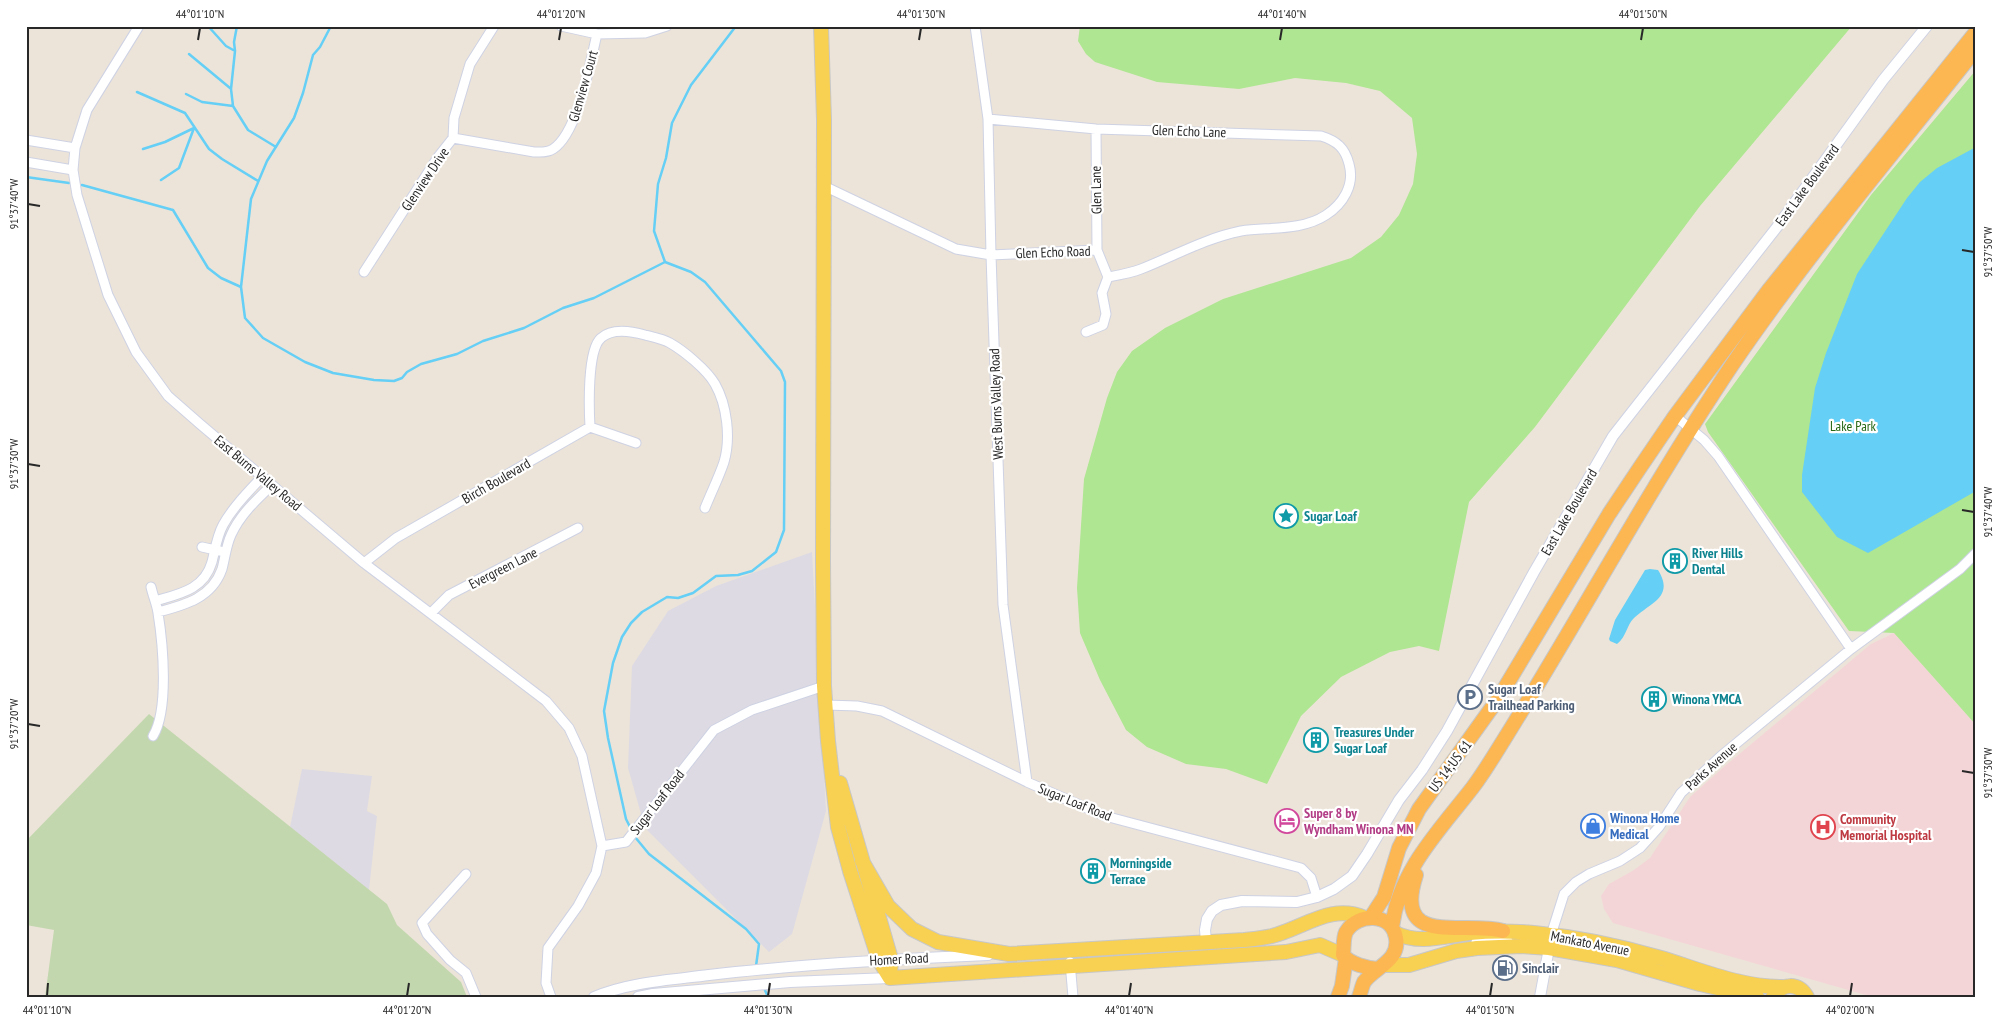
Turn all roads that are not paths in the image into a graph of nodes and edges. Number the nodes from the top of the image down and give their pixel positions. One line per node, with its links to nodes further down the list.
1 (139, 26): 15 (street, East Burns Valley Road)
2 (494, 26): 13 (street, Glenview Drive)
3 (561, 26): 9 (street)
4 (667, 26): 9 (street)
5 (820, 26): 18 (main road)
6 (1928, 26): 51 (street, East Lake Boulevard)
7 (976, 27): 11 (street, West Burns Valley Road)
8 (1976, 32): 24 (highway, US 14;US 61)
9 (597, 34): 13 (street, Glenview Court)
10 (1976, 50): 26 (highway, US 14;US 61)
11 (988, 119): 12 (street, Glen Echo Lane); 20 (street, West Burns Valley Road)
12 (1096, 129): 19 (street, Glen Lane); 22 (street, Glen Echo Lane)
13 (453, 138): 21 (street, Glenview Drive)
14 (26, 140): 15 (street)
15 (75, 148): 17 (street, East Burns Valley Road)
16 (26, 162): 17 (street)
17 (73, 170): 28 (street, East Burns Valley Road)
18 (824, 186): 20 (street, Glen Echo Road); 42 (main road)
19 (1097, 250): 20 (street, Glen Echo Road); 22 (street, Glen Echo Road)
20 (991, 255): 46 (street, West Burns Valley Road)
21 (364, 272)
22 (1108, 277): 23 (street)
23 (1086, 332)
24 (1675, 416): 26 (street); 52 (highway, US 14;US 61)
25 (590, 427): 27 (street); 30 (street); 36 (street, Birch Boulevard)
26 (1691, 428): 41 (street); 47 (highway, US 14;US 61)
27 (636, 443)
28 (262, 477): 29 (street, East Burns Valley Road); 33 (street)
29 (272, 485): 34 (street); 36 (street, East Burns Valley Road)
30 (705, 508)
31 (578, 528): 40 (street, Evergreen Lane)
32 (202, 548): 33 (street)
33 (215, 550): 34 (street); 38 (street)
34 (226, 552): 39 (street)
35 (1976, 553): 41 (street, Parks Avenue)
36 (364, 563): 40 (street, East Burns Valley Road)
37 (151, 587): 38 (street)
38 (155, 601): 39 (street)
39 (158, 612): 44 (street)
40 (431, 613): 48 (street, East Burns Valley Road)
41 (1851, 649): 56 (street, Parks Avenue)
42 (824, 686): 43 (main road); 48 (street, Sugar Loaf Road)
43 (826, 705): 45 (main road); 46 (street, Sugar Loaf Road)
44 (154, 736)
45 (828, 741): 49 (main road); 60 (main road)
46 (1027, 782): 51 (street, Sugar Loaf Road)
47 (1434, 836): 53 (highway, US 14;US 61); 54 (highway)
48 (602, 846): 67 (street)
49 (862, 861): 58 (main road); 60 (main road)
50 (466, 874): 66 (street)
51 (1317, 896): 55 (street, East Lake Boulevard)
52 (1368, 917): 53 (highway); 55 (main road, Homer Road); 59 (highway, US 14;US 61)
53 (1394, 930): 54 (main road, Mankato Avenue); 62 (highway, US 14;US 61)
54 (1503, 931): 56 (main road, Mankato Avenue)
55 (1206, 940): 57 (main road, Homer Road)
56 (1550, 942): 62 (main road, Mankato Avenue); 65 (main road, Mankato Avenue); 73 (street); 74 (main road, Mankato Avenue)
57 (1069, 950): 58 (main road, Homer Road); 61 (street)
58 (1009, 954): 60 (street, Homer Road)
59 (1345, 956): 61 (main road, Homer Road); 62 (highway); 71 (highway, US 14;US 61)
60 (885, 960): 63 (main road); 68 (street, Homer Road)
61 (1070, 966): 63 (main road, Homer Road); 70 (street)
62 (1381, 967): 72 (highway, US 14;US 61)
63 (890, 978): 64 (street, Homer Road)
64 (722, 992): 69 (street, Homer Road)
65 (1777, 992): 75 (main road, Mankato Avenue)
66 (476, 997)
67 (551, 997)
68 (594, 997)
69 (638, 997)
70 (1073, 997)
71 (1338, 997)
72 (1359, 997)
73 (1540, 997)
74 (1757, 997)
75 (1807, 997)

